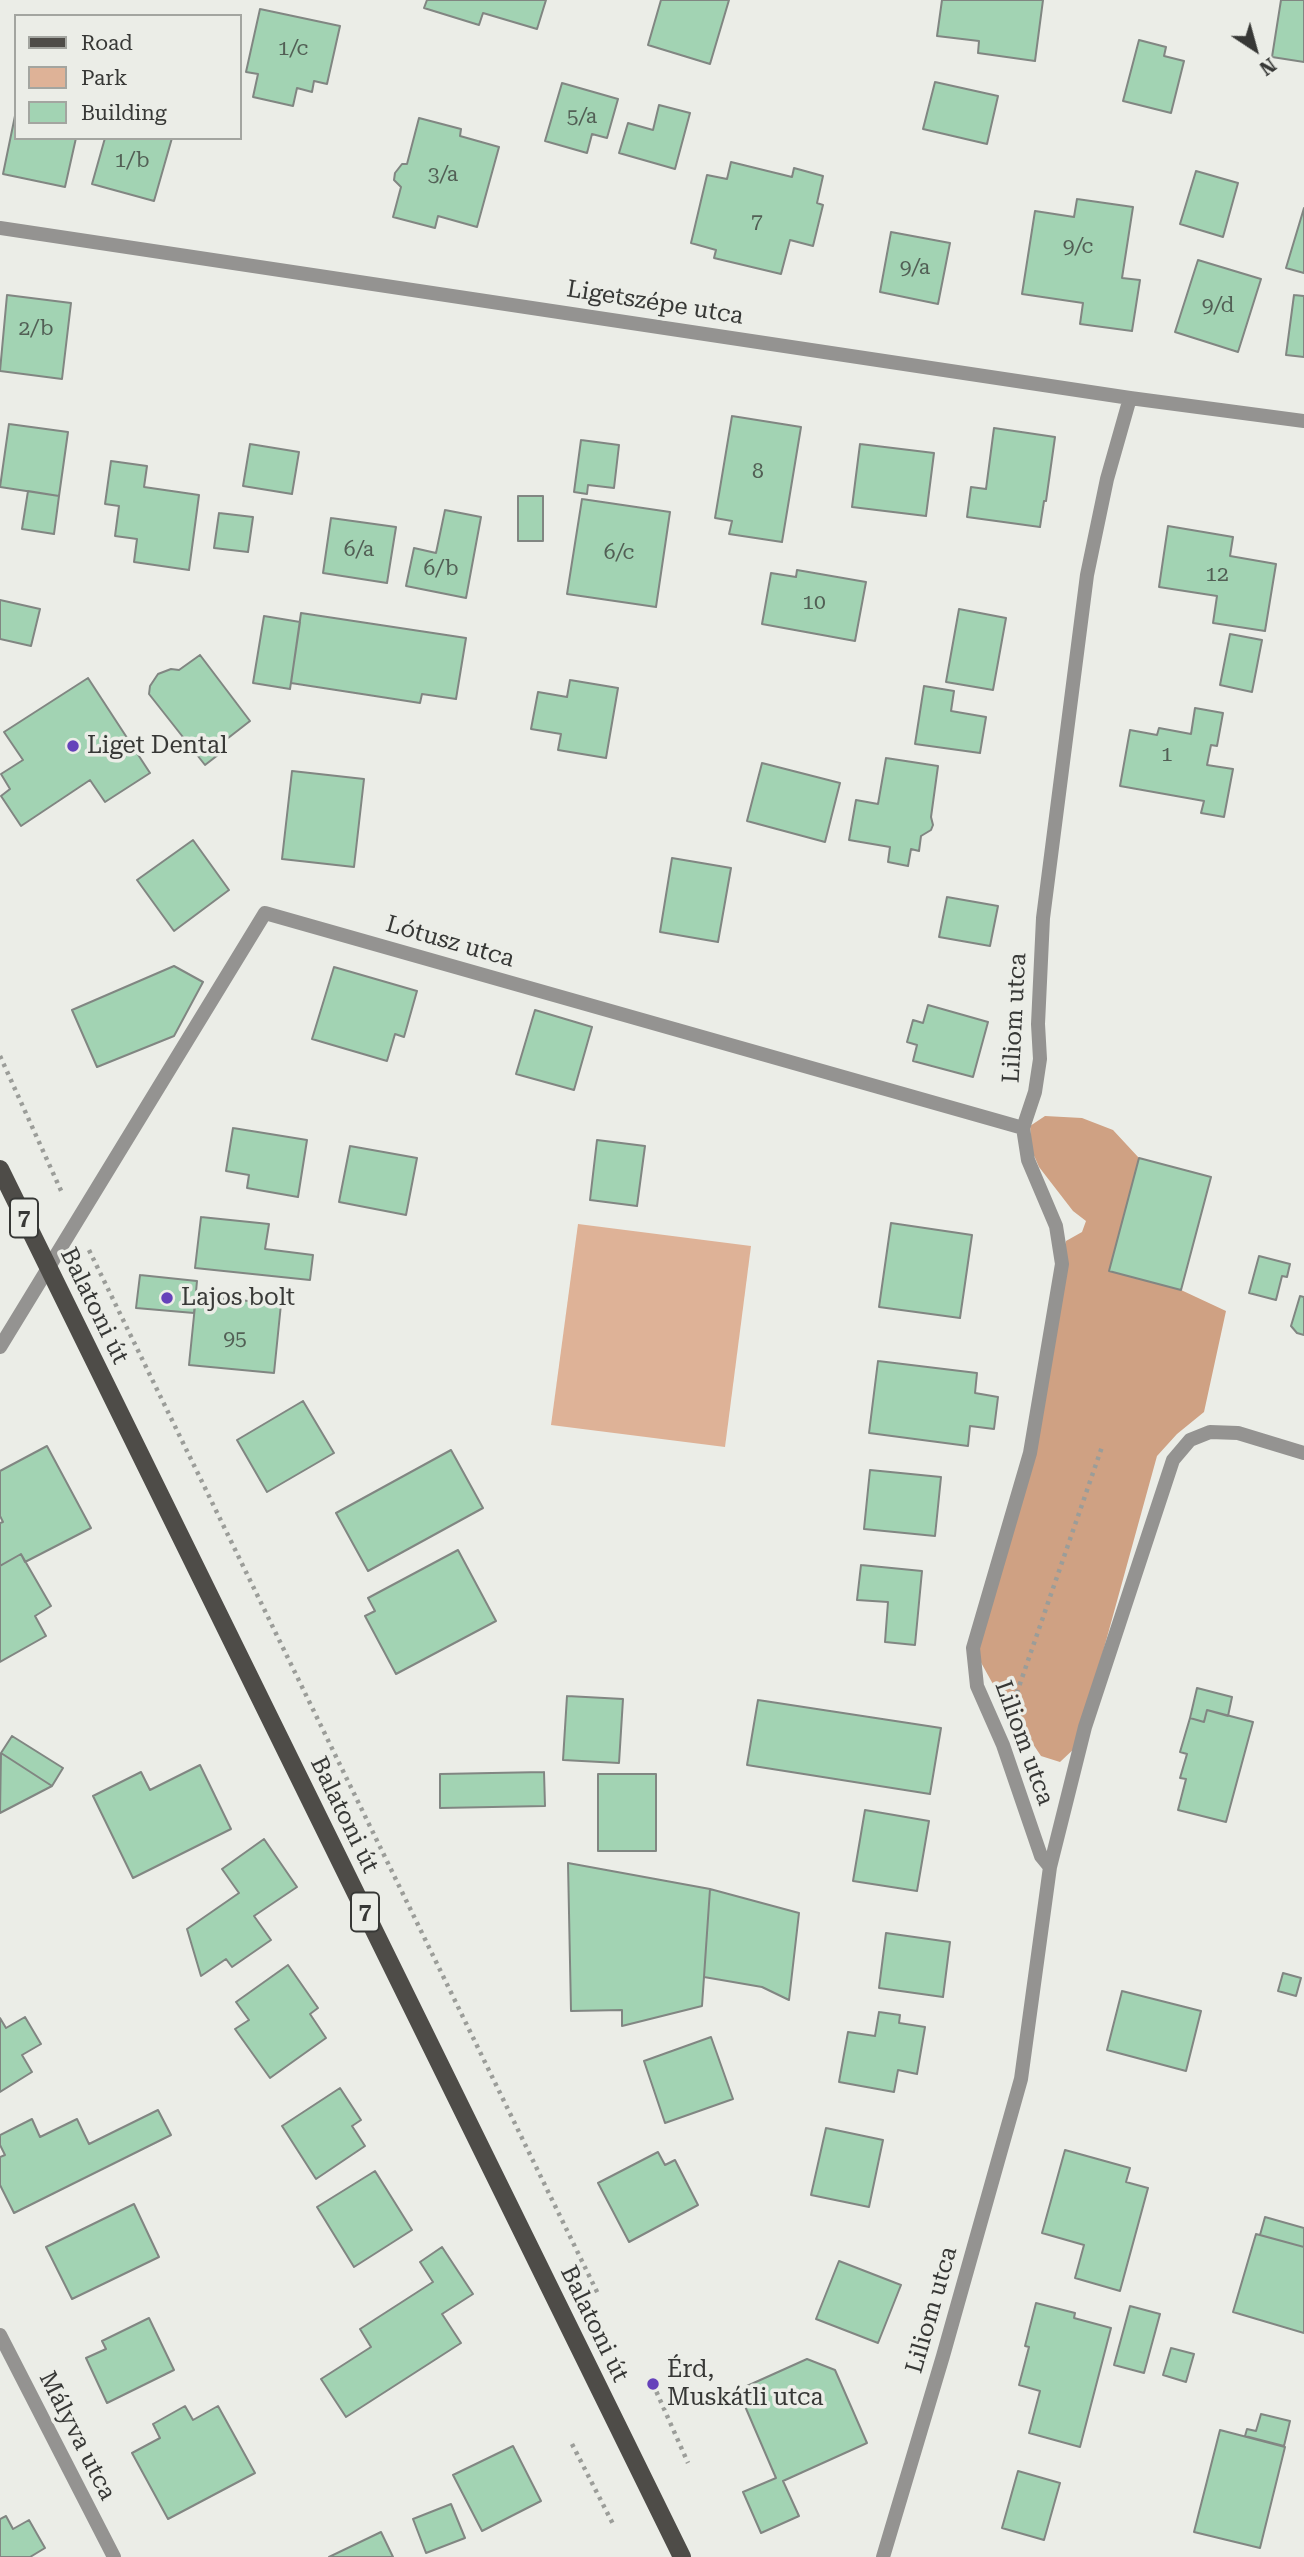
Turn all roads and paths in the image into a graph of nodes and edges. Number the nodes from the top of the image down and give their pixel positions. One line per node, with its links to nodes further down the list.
1 (0, 228): 2 (street, Ligetszépe utca)
2 (1130, 398): 3 (street, Ligetszépe utca); 5 (street, Liliom utca)
3 (1304, 421)
4 (0, 1056): 7 (path)
5 (1023, 1128): 7 (street, Lótusz utca); 12 (street, Liliom utca)
6 (0, 1169): 8 (main road, Balatoni út / 7)
7 (76, 1224): 8 (street, Lótusz utca); 14 (path)
8 (48, 1268): 9 (street, Lótusz utca); 21 (main road, Balatoni út / 7)
9 (0, 1347)
10 (1103, 1444): 12 (path)
11 (1304, 1453): 13 (street, Liliom utca)
12 (1003, 1745): 13 (street, Liliom utca)
13 (1050, 1867): 22 (street, Liliom utca)
14 (599, 2297)
15 (0, 2335): 20 (street, Mályva utca)
16 (653, 2384): 18 (path)
17 (572, 2444): 19 (path)
18 (688, 2463)
19 (613, 2524)
20 (114, 2557)
21 (682, 2557)
22 (883, 2557)

